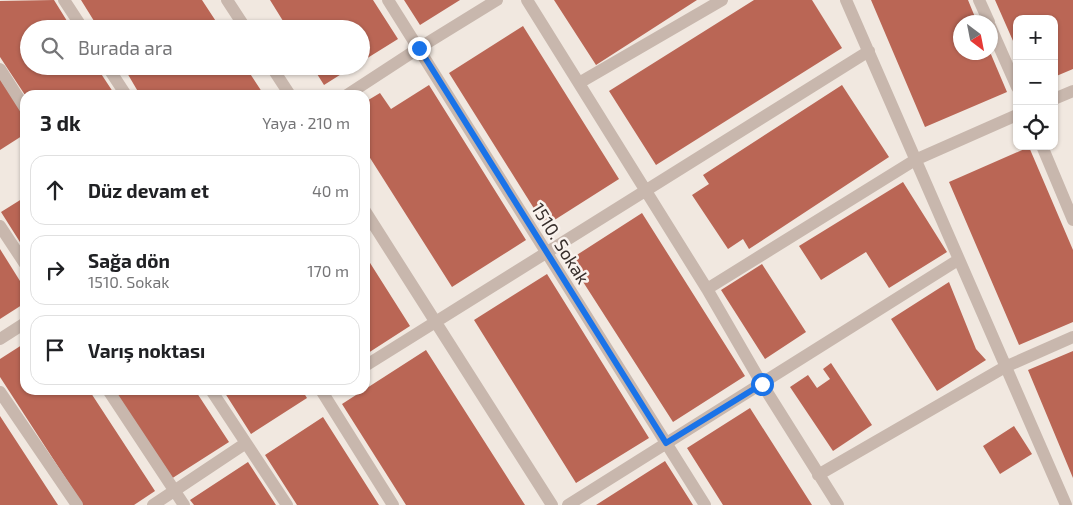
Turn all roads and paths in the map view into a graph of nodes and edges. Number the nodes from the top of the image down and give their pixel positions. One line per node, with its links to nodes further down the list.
1 (64, 0): 10 (street)
2 (227, 0): 11 (street)
3 (388, 0): 13 (street, 1510. Sokak)
4 (498, 0): 13 (street)
5 (527, 0): 19 (street)
6 (722, 0): 19 (street)
7 (846, 0): 14 (street)
8 (980, 0): 9 (street)
9 (986, 15)
10 (77, 20)
11 (240, 20)
12 (998, 43): 18 (street)
13 (419, 48): 22 (street); 33 (street, 1510. Sokak)
14 (869, 51): 28 (street); 29 (street)
15 (0, 70): 25 (street)
16 (114, 75): 20 (street)
17 (277, 75): 21 (street)
18 (1013, 78)
19 (579, 84): 29 (street)
20 (123, 90)
21 (287, 90)
22 (355, 90)
23 (1073, 91): 24 (street)
24 (1058, 97)
25 (20, 100)
26 (1013, 117): 28 (street)
27 (1044, 150): 31 (street)
28 (915, 160): 35 (street); 36 (street)
29 (646, 189): 33 (street); 36 (street)
30 (370, 219): 37 (street)
31 (1073, 220)
32 (0, 226): 34 (street)
33 (547, 253): 37 (street); 49 (street, 1510. Sokak)
34 (20, 256)
35 (958, 260): 42 (street); 43 (street)
36 (707, 289): 43 (street)
37 (435, 323): 41 (street); 57 (street)
38 (20, 326): 40 (street)
39 (1073, 337): 42 (street)
40 (0, 339)
41 (370, 363)
42 (1005, 367): 50 (street); 61 (street)
43 (762, 384): 49 (street); 50 (street)
44 (0, 392): 52 (street)
45 (111, 395): 51 (street)
46 (214, 395): 48 (street)
47 (326, 395): 56 (street)
48 (246, 442): 51 (street); 55 (street)
49 (666, 443): 58 (street); 59 (street, 1510. Sokak)
50 (818, 475): 60 (street)
51 (174, 490): 53 (street); 54 (street)
52 (77, 505)
53 (153, 505)
54 (184, 505)
55 (287, 505)
56 (393, 505)
57 (552, 505)
58 (568, 505)
59 (705, 505)
60 (838, 505)
61 (1066, 505)

